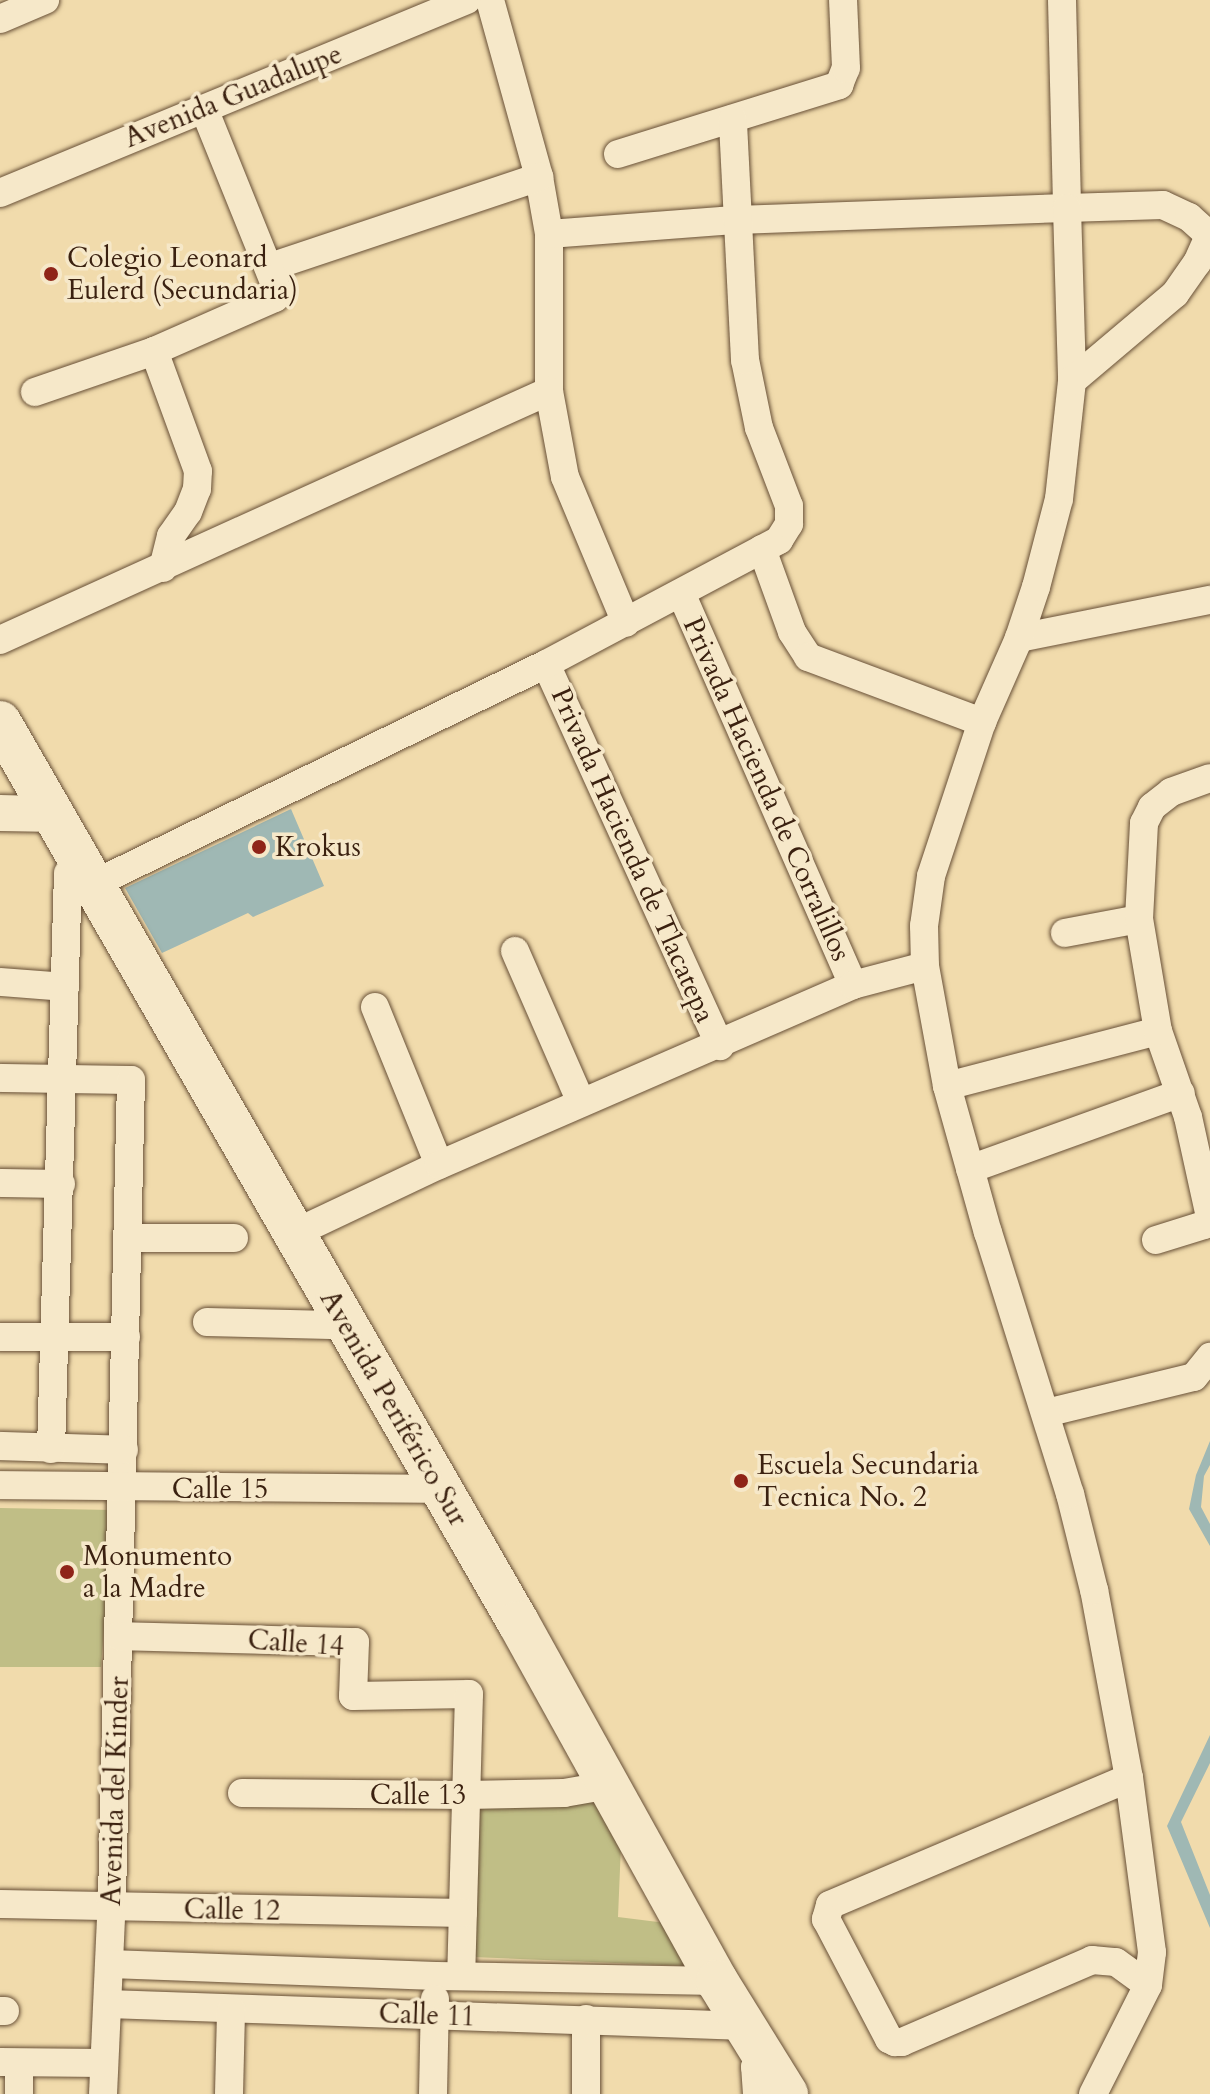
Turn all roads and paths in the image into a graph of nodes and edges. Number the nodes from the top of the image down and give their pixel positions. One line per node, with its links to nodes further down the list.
1 (45, 0): 6 (street)
2 (467, 0): 7 (street, Avenida Guadalupe)
3 (490, 0): 10 (street)
4 (843, 0): 8 (street)
5 (1062, 0): 12 (street)
6 (0, 19)
7 (204, 109): 11 (street, Avenida Guadalupe); 16 (street)
8 (733, 119): 9 (street); 13 (street)
9 (618, 154)
10 (539, 177): 14 (street); 16 (street)
11 (0, 193)
12 (1067, 208): 13 (street); 15 (street); 18 (street)
13 (737, 220): 14 (street); 21 (street)
14 (549, 234): 19 (street)
15 (1209, 234): 18 (street)
16 (270, 267): 17 (street)
17 (154, 351): 20 (street); 22 (street)
18 (1072, 381): 26 (street)
19 (549, 391): 22 (street); 25 (street)
20 (35, 392)
21 (762, 549): 23 (street); 30 (street)
22 (163, 568): 27 (street)
23 (681, 593): 25 (street); 41 (street, Privada Hacienda de Corralillos)
24 (1210, 600): 26 (street)
25 (626, 623): 28 (street)
26 (1019, 638): 30 (street)
27 (0, 640)
28 (546, 664): 35 (street); 45 (street, Privada Hacienda de Tlacatepa)
29 (0, 722): 33 (street, Avenida Periférico Sur)
30 (982, 722): 39 (street)
31 (1210, 778): 36 (street)
32 (0, 802): 33 (lane)
33 (54, 811): 34 (street); 35 (street, Avenida Periférico Sur)
34 (0, 817)
35 (81, 879): 42 (street); 55 (street, Avenida Periférico Sur)
36 (1139, 919): 37 (street); 44 (street)
37 (1065, 933)
38 (515, 951): 49 (street)
39 (925, 966): 41 (street); 48 (street)
40 (0, 982): 42 (street)
41 (853, 985): 45 (street)
42 (65, 987): 47 (street)
43 (375, 1007): 51 (street)
44 (1158, 1031): 48 (street); 50 (street)
45 (720, 1046): 49 (street)
46 (0, 1078): 47 (street)
47 (62, 1080): 54 (street); 56 (street, Avenida del Kinder)
48 (947, 1086): 52 (street)
49 (581, 1102): 51 (street)
50 (1193, 1108): 52 (street); 58 (street)
51 (439, 1165): 55 (street)
52 (970, 1169): 65 (street)
53 (0, 1183): 54 (street)
54 (61, 1184): 62 (street)
55 (293, 1234): 71 (street, Avenida Periférico Sur)
56 (128, 1238): 57 (street); 63 (street, Avenida del Kinder)
57 (234, 1238)
58 (1156, 1240)
59 (207, 1322): 60 (street)
60 (331, 1325)
61 (0, 1337): 62 (street)
62 (55, 1337): 63 (street); 67 (street)
63 (126, 1337): 68 (street, Avenida del Kinder)
64 (1210, 1357): 65 (street)
65 (1046, 1413): 73 (street)
66 (0, 1446): 67 (street)
67 (51, 1449): 68 (street)
68 (124, 1450): 70 (street, Avenida del Kinder)
69 (0, 1485): 70 (street, Calle 15)
70 (123, 1489): 71 (street, Calle 15); 72 (street, Avenida del Kinder)
71 (440, 1489): 82 (street, Avenida Periférico Sur)
72 (119, 1636): 76 (street, Calle 14); 78 (street, Avenida del Kinder)
73 (1129, 1778): 83 (street); 83 (street)
74 (593, 1788): 76 (street, Calle 13)
75 (242, 1793): 76 (street, Calle 13)
76 (467, 1795): 79 (street)
77 (0, 1904): 78 (street, Calle 12)
78 (112, 1908): 79 (street, Calle 12); 80 (street, Avenida del Kinder)
79 (463, 1913): 81 (street)
80 (110, 1964): 81 (street); 84 (street, Avenida del Kinder)
81 (448, 1976): 82 (street); 86 (street)
82 (717, 1981): 88 (street, Avenida Periférico Sur)
83 (1148, 1985): 97 (street)
84 (108, 2004): 85 (street, Calle 11); 90 (street, Avenida del Kinder)
85 (231, 2010): 86 (street, Calle 11); 93 (street)
86 (434, 2015): 87 (street, Calle 11); 94 (street)
87 (586, 2019): 88 (street, Calle 11); 95 (street)
88 (756, 2058): 96 (street, Avenida Periférico Sur)
89 (10, 2063): 90 (street); 91 (street)
90 (104, 2063): 92 (street, Avenida del Kinder)
91 (19, 2094)
92 (103, 2094)
93 (229, 2094)
94 (433, 2094)
95 (586, 2094)
96 (787, 2094)
97 (1093, 2094)

